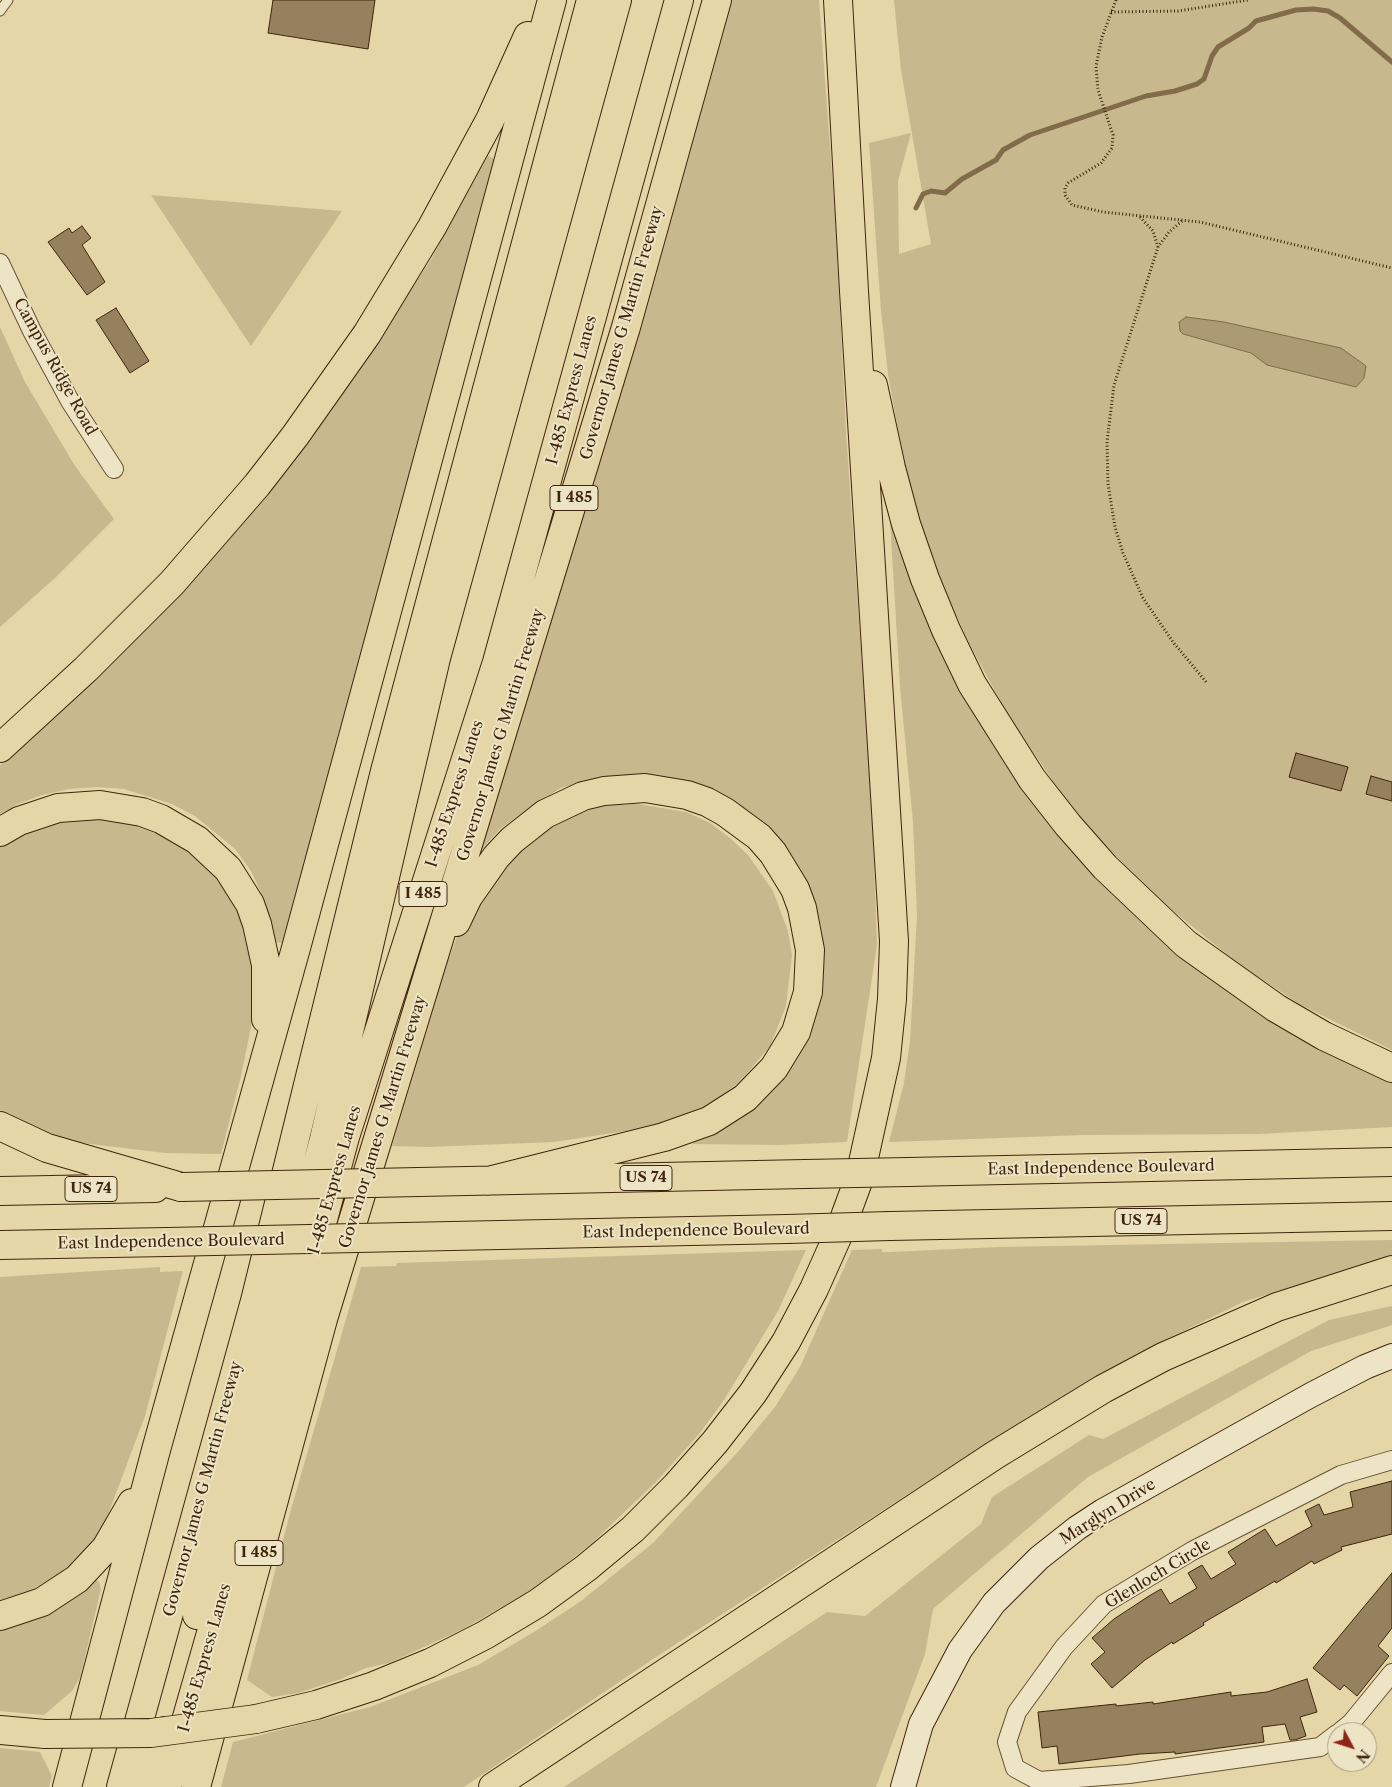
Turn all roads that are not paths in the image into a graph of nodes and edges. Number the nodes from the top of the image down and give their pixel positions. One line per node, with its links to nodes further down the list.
1 (8, 0): 9 (lane)
2 (543, 0): 13 (highway)
3 (552, 0): 17 (highway)
4 (591, 0): 37 (highway, Governor James G Martin Freeway)
5 (617, 0): 38 (highway, I-485 Express Lanes / I 485)
6 (679, 0): 39 (highway, I-485 Express Lanes / I 485)
7 (717, 0): 15 (highway, Governor James G Martin Freeway / I 485)
8 (838, 0): 11 (highway)
9 (0, 11)
10 (0, 263): 12 (street, Campus Ridge Road)
11 (854, 291): 16 (highway); 34 (highway, bridge)
12 (114, 469)
13 (0, 748)
14 (0, 832): 17 (highway)
15 (423, 994): 20 (highway); 40 (highway, Governor James G Martin Freeway / I 485)
16 (1392, 1068)
17 (261, 1070): 29 (highway)
18 (0, 1126): 21 (highway)
19 (1392, 1162): 20 (highway, East Independence Boulevard / US 74, bridge)
20 (488, 1181): 21 (highway, East Independence Boulevard / US 74, bridge)
21 (181, 1187): 22 (highway, East Independence Boulevard / US 74)
22 (0, 1191)
23 (1392, 1216): 24 (highway, East Independence Boulevard / US 74, bridge)
24 (37, 1244): 25 (highway, East Independence Boulevard / US 74); 26 (highway)
25 (0, 1245)
26 (0, 1254)
27 (1392, 1270): 41 (highway)
28 (1392, 1356): 42 (street, Marglyn Drive)
29 (156, 1450): 31 (highway); 36 (highway)
30 (1392, 1460): 35 (street, Glenloch Circle)
31 (0, 1616)
32 (1392, 1673): 33 (street, Glenloch Circle)
33 (1353, 1722)
34 (0, 1730)
35 (1327, 1742)
36 (67, 1787)
37 (121, 1787)
38 (147, 1787)
39 (168, 1787)
40 (196, 1787)
41 (494, 1787)
42 (903, 1787)

